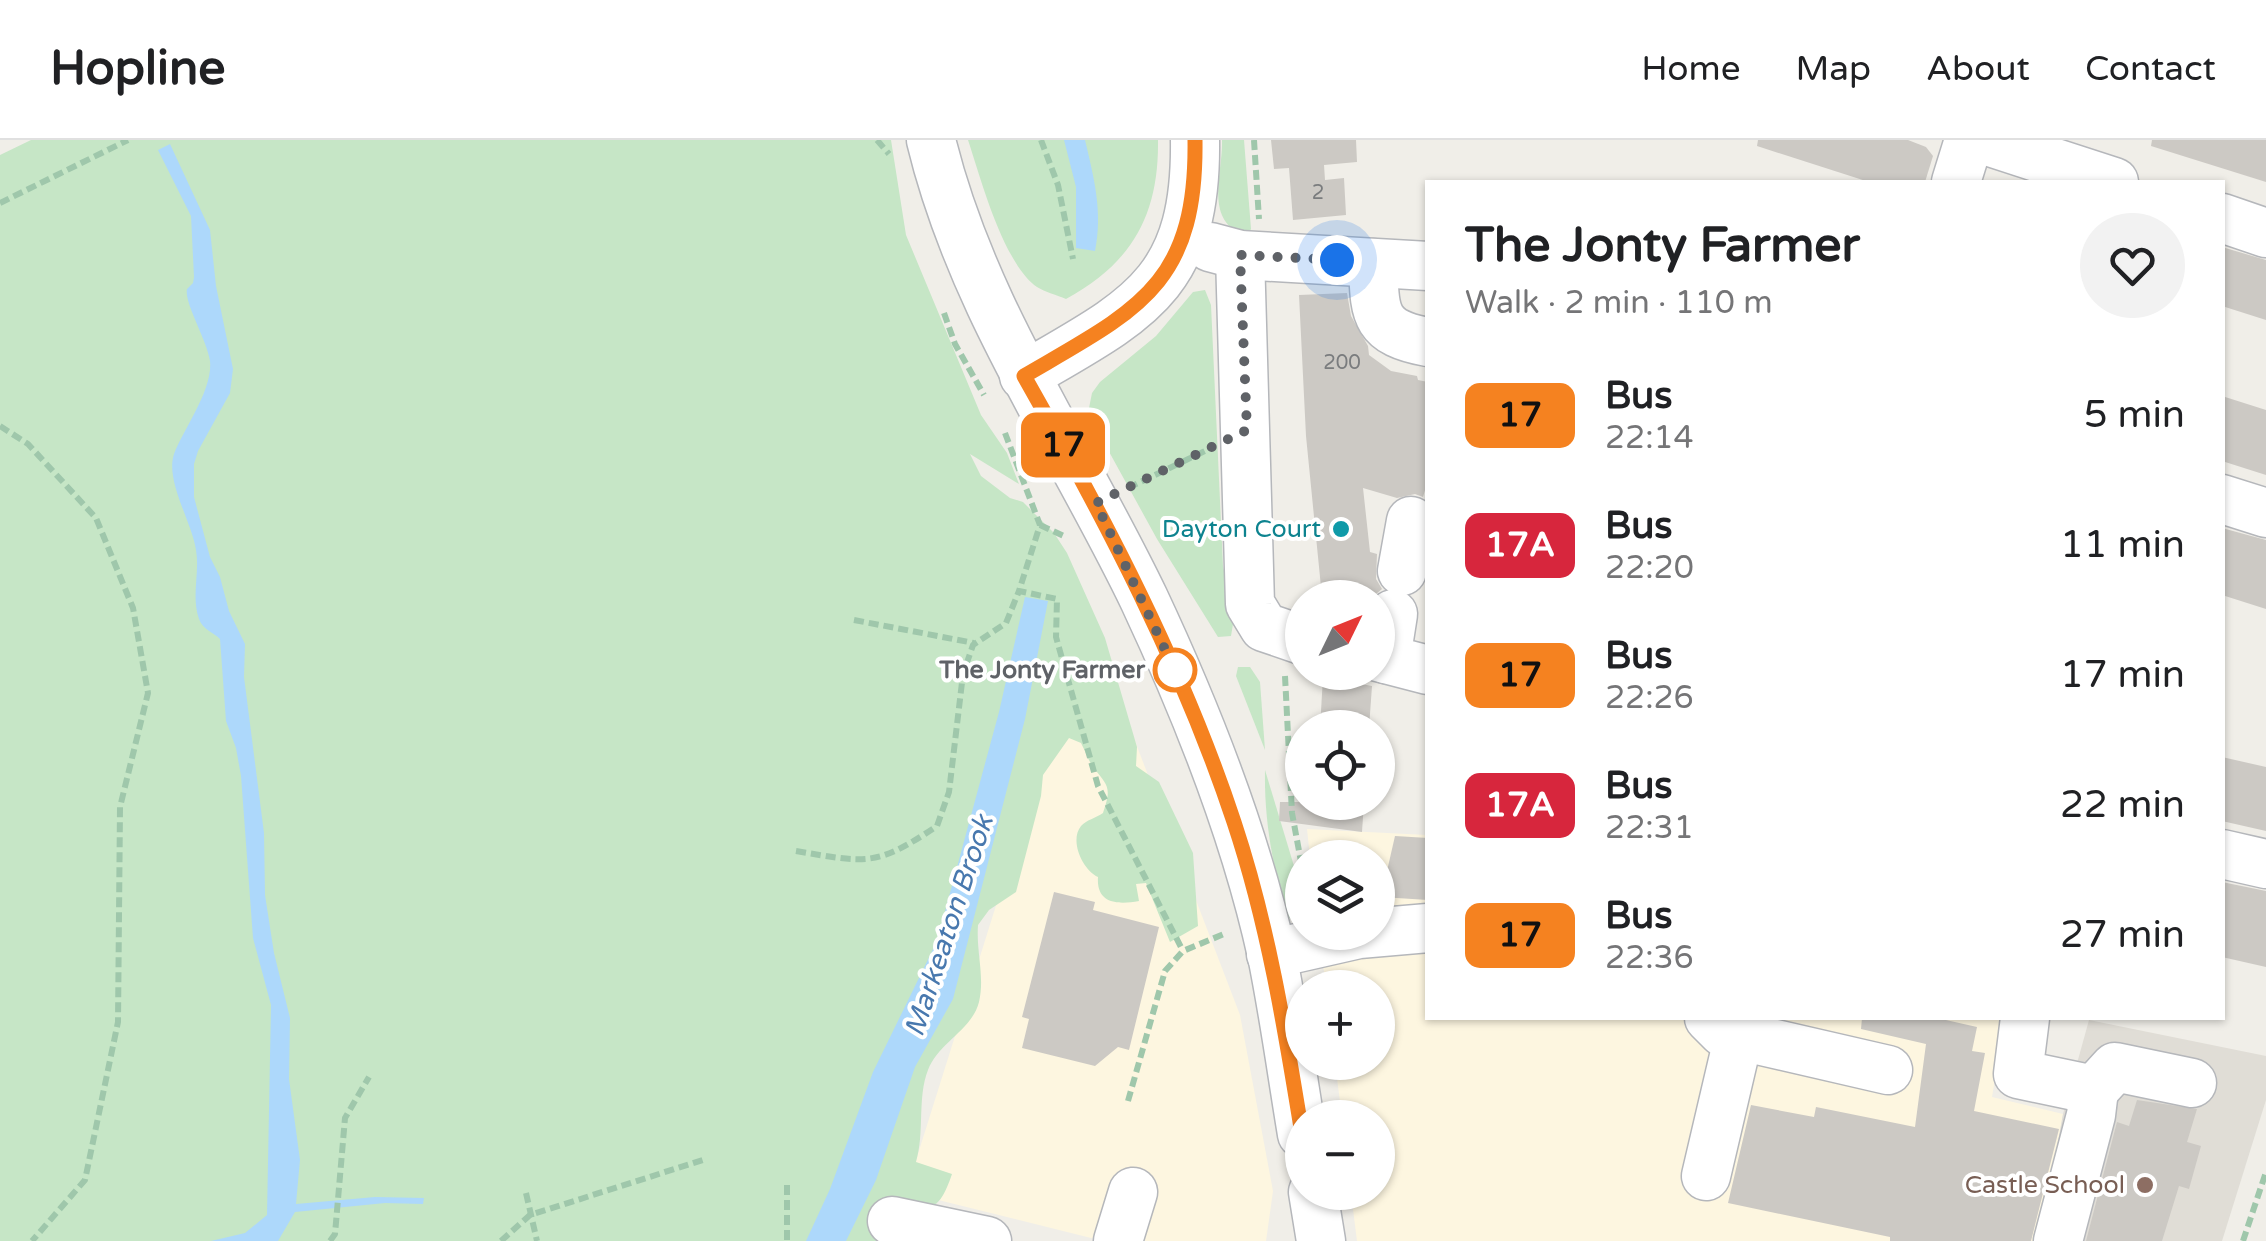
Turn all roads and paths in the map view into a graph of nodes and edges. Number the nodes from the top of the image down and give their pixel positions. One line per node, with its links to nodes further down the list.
1 (128, 140): 10 (path)
2 (931, 140): 19 (street)
3 (1041, 140): 15 (path)
4 (1196, 140): 13 (street)
5 (1254, 140): 14 (path)
6 (1970, 140): 8 (street)
7 (1984, 140): 9 (street)
8 (1957, 180)
9 (2108, 180)
10 (0, 202)
11 (2225, 219): 12 (street)
12 (2266, 232)
13 (1184, 235): 14 (street); 19 (street)
14 (1251, 255): 16 (street); 21 (street)
15 (1073, 259)
16 (1373, 262): 17 (street); 18 (street)
17 (1425, 266)
18 (1425, 341)
19 (1024, 376): 23 (street)
20 (0, 426): 57 (path)
21 (1247, 430): 23 (path); 29 (street)
22 (2225, 500): 24 (street)
23 (1096, 503): 26 (path); 39 (street)
24 (2266, 513)
25 (1411, 521): 28 (street)
26 (1019, 591): 30 (path); 38 (path)
27 (854, 620): 30 (path)
28 (1397, 634)
29 (1285, 635)
30 (975, 644): 33 (path)
31 (1293, 690): 32 (path)
32 (1297, 840)
33 (796, 850)
34 (2225, 855): 35 (street)
35 (2266, 864)
36 (1425, 928): 39 (street)
37 (1210, 940): 38 (path)
38 (1183, 951): 47 (path)
39 (1271, 954): 46 (street)
40 (2025, 1020): 45 (street)
41 (1724, 1026): 42 (street); 50 (street)
42 (1888, 1070)
43 (369, 1077): 58 (path)
44 (2192, 1083): 45 (street)
45 (2094, 1090): 65 (street)
46 (1296, 1100)
47 (1128, 1101)
48 (706, 1159): 55 (path)
49 (2266, 1172): 66 (path)
50 (1706, 1176)
51 (787, 1186): 61 (path)
52 (1133, 1192): 63 (street)
53 (526, 1193): 55 (path)
54 (1315, 1210): 64 (street)
55 (530, 1215): 59 (path); 60 (path)
56 (892, 1222): 62 (street)
57 (32, 1241)
58 (330, 1241)
59 (502, 1241)
60 (537, 1241)
61 (788, 1241)
62 (987, 1241)
63 (1118, 1241)
64 (1321, 1241)
65 (2058, 1241)
66 (2244, 1241)

